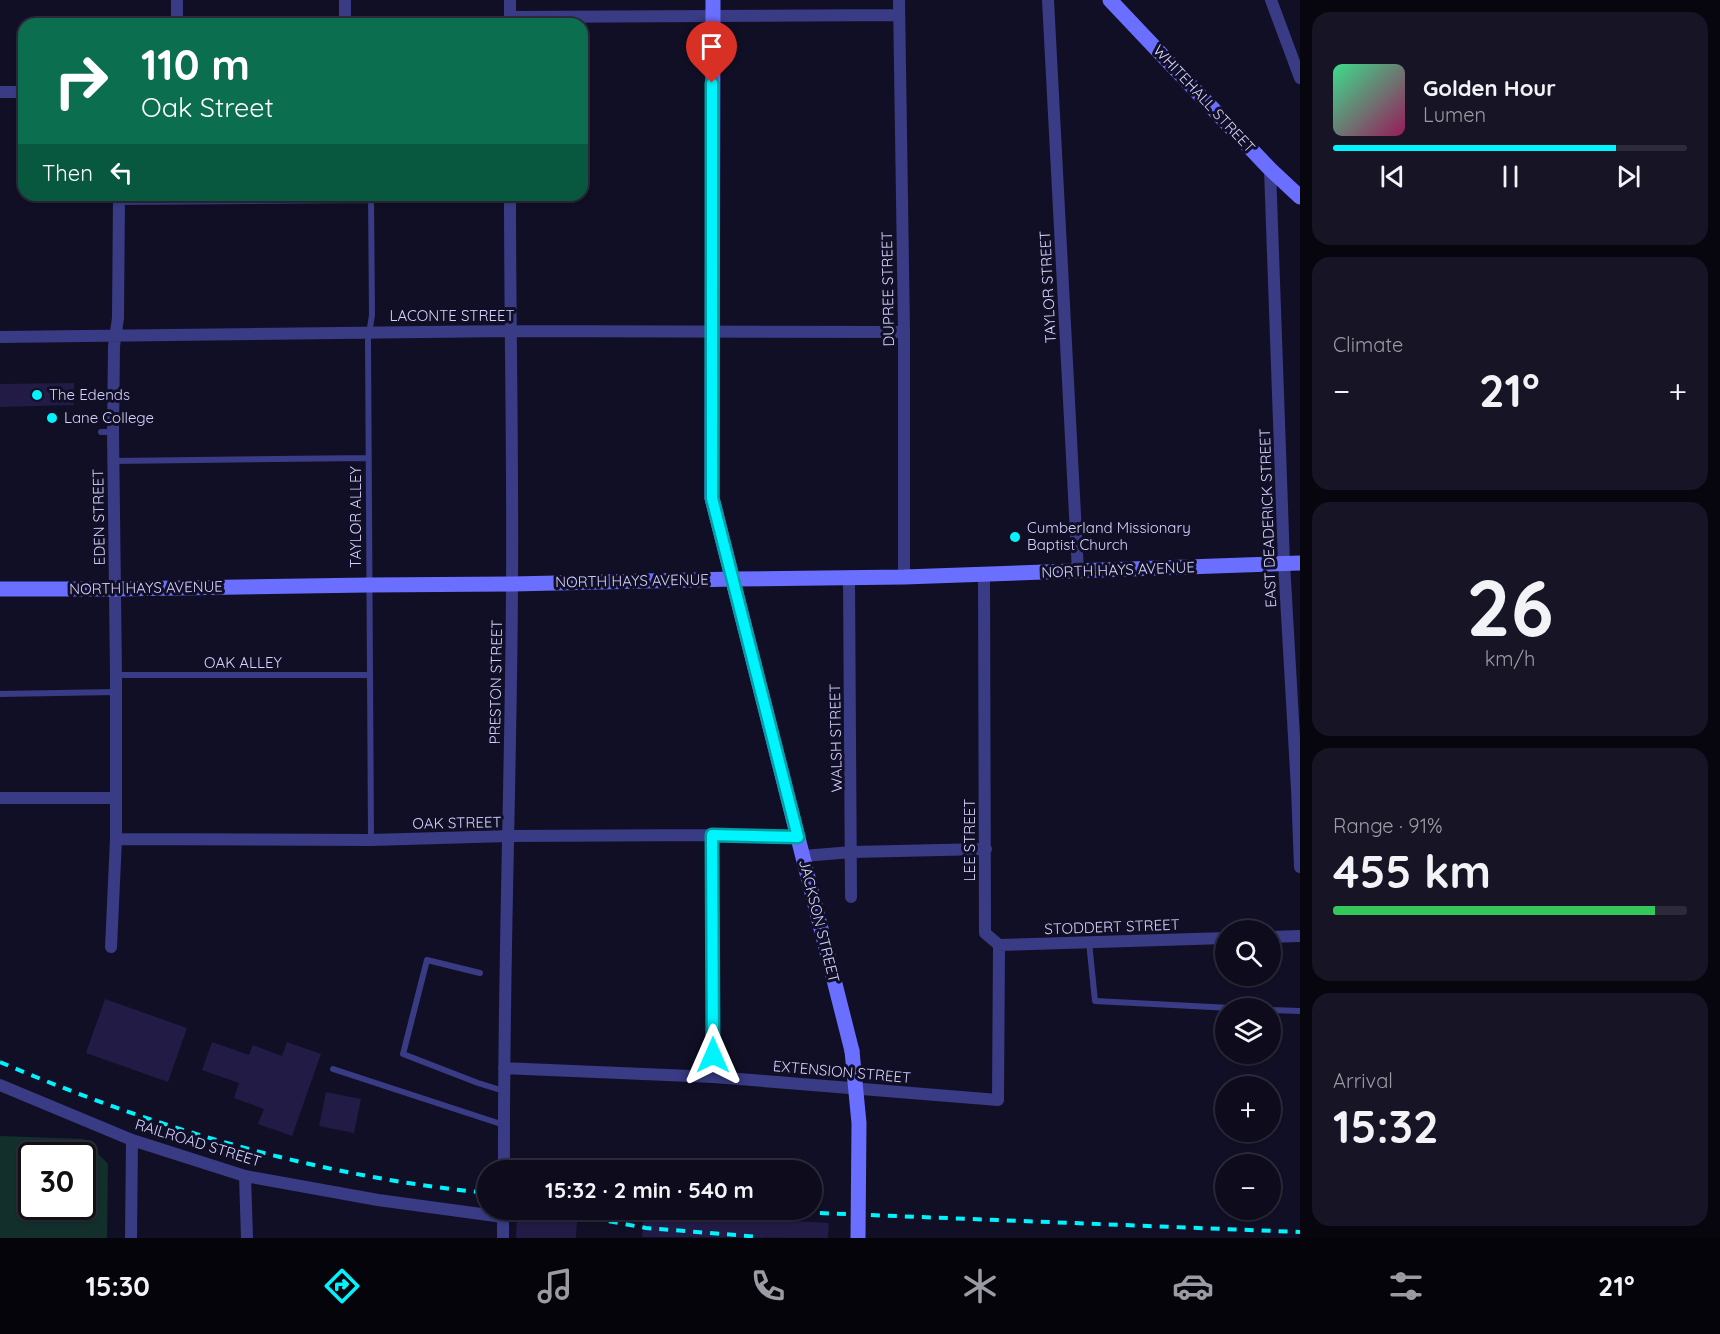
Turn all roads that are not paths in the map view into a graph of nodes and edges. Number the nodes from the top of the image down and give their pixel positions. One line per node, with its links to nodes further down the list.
1 (177, 0): 10 (street)
2 (345, 0): 11 (street)
3 (510, 0): 12 (street)
4 (899, 0): 9 (street, DUPREE STREET)
5 (1048, 0): 31 (street, TAYLOR STREET)
6 (1110, 0): 17 (street, WHITEHALL STREET)
7 (1271, 0): 14 (street)
8 (713, 8): 9 (street); 13 (street); 24 (street, JACKSON STREET)
9 (899, 15): 25 (street, DUPREE STREET)
10 (177, 18)
11 (345, 18)
12 (510, 18)
13 (544, 18)
14 (1300, 78)
15 (0, 92): 16 (street)
16 (18, 92)
17 (1270, 168): 18 (street, WHITEHALL STREET); 30 (street, EAST DEADERICK STREET)
18 (1300, 197)
19 (118, 201): 26 (street, EDEN STREET)
20 (371, 201): 23 (lane, TAYLOR ALLEY)
21 (510, 201): 22 (street, PRESTON STREET)
22 (510, 331): 23 (street, LACONTE STREET); 24 (street, LACONTE STREET); 36 (street, PRESTON STREET)
23 (369, 332): 26 (street, LACONTE STREET); 28 (lane, TAYLOR ALLEY)
24 (712, 332): 25 (street, LACONTE STREET); 35 (street, JACKSON STREET)
25 (903, 332): 33 (street, DUPREE STREET)
26 (116, 335): 27 (street, LACONTE STREET); 29 (street, EDEN STREET)
27 (0, 337)
28 (368, 458): 29 (lane); 37 (lane, TAYLOR ALLEY)
29 (113, 461): 39 (street, EDEN STREET)
30 (1292, 563): 31 (street, NORTH HAYS AVENUE); 44 (street, EAST DEADERICK STREET)
31 (1078, 572): 32 (street, NORTH HAYS AVENUE)
32 (984, 574): 33 (street, NORTH HAYS AVENUE); 52 (street, LEE STREET)
33 (904, 577): 34 (street, NORTH HAYS AVENUE)
34 (849, 578): 35 (street, NORTH HAYS AVENUE); 53 (street, WALSH STREET)
35 (734, 579): 36 (street, NORTH HAYS AVENUE); 49 (street, JACKSON STREET)
36 (512, 584): 37 (street, NORTH HAYS AVENUE); 48 (street, PRESTON STREET)
37 (369, 585): 39 (street, NORTH HAYS AVENUE); 41 (lane, TAYLOR ALLEY)
38 (0, 589): 39 (street, NORTH HAYS AVENUE)
39 (115, 589): 40 (street, EDEN STREET)
40 (116, 675): 41 (lane, OAK ALLEY); 42 (street, EDEN STREET)
41 (370, 675): 51 (lane, TAYLOR ALLEY)
42 (116, 692): 43 (lane); 46 (street, EDEN STREET)
43 (0, 694)
44 (1299, 789): 55 (street, EAST DEADERICK STREET)
45 (0, 798): 46 (street)
46 (116, 798): 50 (street, EDEN STREET)
47 (712, 835): 48 (street, OAK STREET); 49 (street, OAK STREET); 69 (street)
48 (509, 836): 51 (street, OAK STREET); 67 (street, PRESTON STREET)
49 (798, 837): 54 (street, JACKSON STREET)
50 (116, 839): 51 (street, OAK STREET); 62 (street, EDEN STREET)
51 (371, 840)
52 (986, 849): 53 (street); 61 (street, LEE STREET)
53 (852, 852): 54 (street); 56 (street, WALSH STREET)
54 (803, 856): 81 (street, JACKSON STREET, bridge)
55 (1300, 867)
56 (851, 897)
57 (1300, 936): 58 (street)
58 (1281, 937)
59 (1215, 938): 60 (street, STODDERT STREET)
60 (1089, 942): 61 (street, STODDERT STREET); 64 (lane)
61 (999, 945): 69 (street, EXTENSION STREET)
62 (111, 947)
63 (480, 973): 71 (lane)
64 (1215, 1007)
65 (1281, 1010): 66 (lane)
66 (1300, 1011)
67 (504, 1068): 69 (street, EXTENSION STREET); 71 (street, PRESTON STREET)
68 (333, 1070): 72 (lane)
69 (714, 1077)
70 (0, 1085): 73 (street, RAILROAD STREET)
71 (504, 1091): 72 (street, PRESTON STREET)
72 (504, 1125): 74 (street, PRESTON STREET)
73 (132, 1140): 75 (street, RAILROAD STREET); 78 (street)
74 (504, 1160)
75 (245, 1176): 76 (street, RAILROAD STREET); 79 (street)
76 (477, 1210)
77 (503, 1220): 80 (street)
78 (132, 1238)
79 (247, 1238)
80 (503, 1238)
81 (858, 1238)

